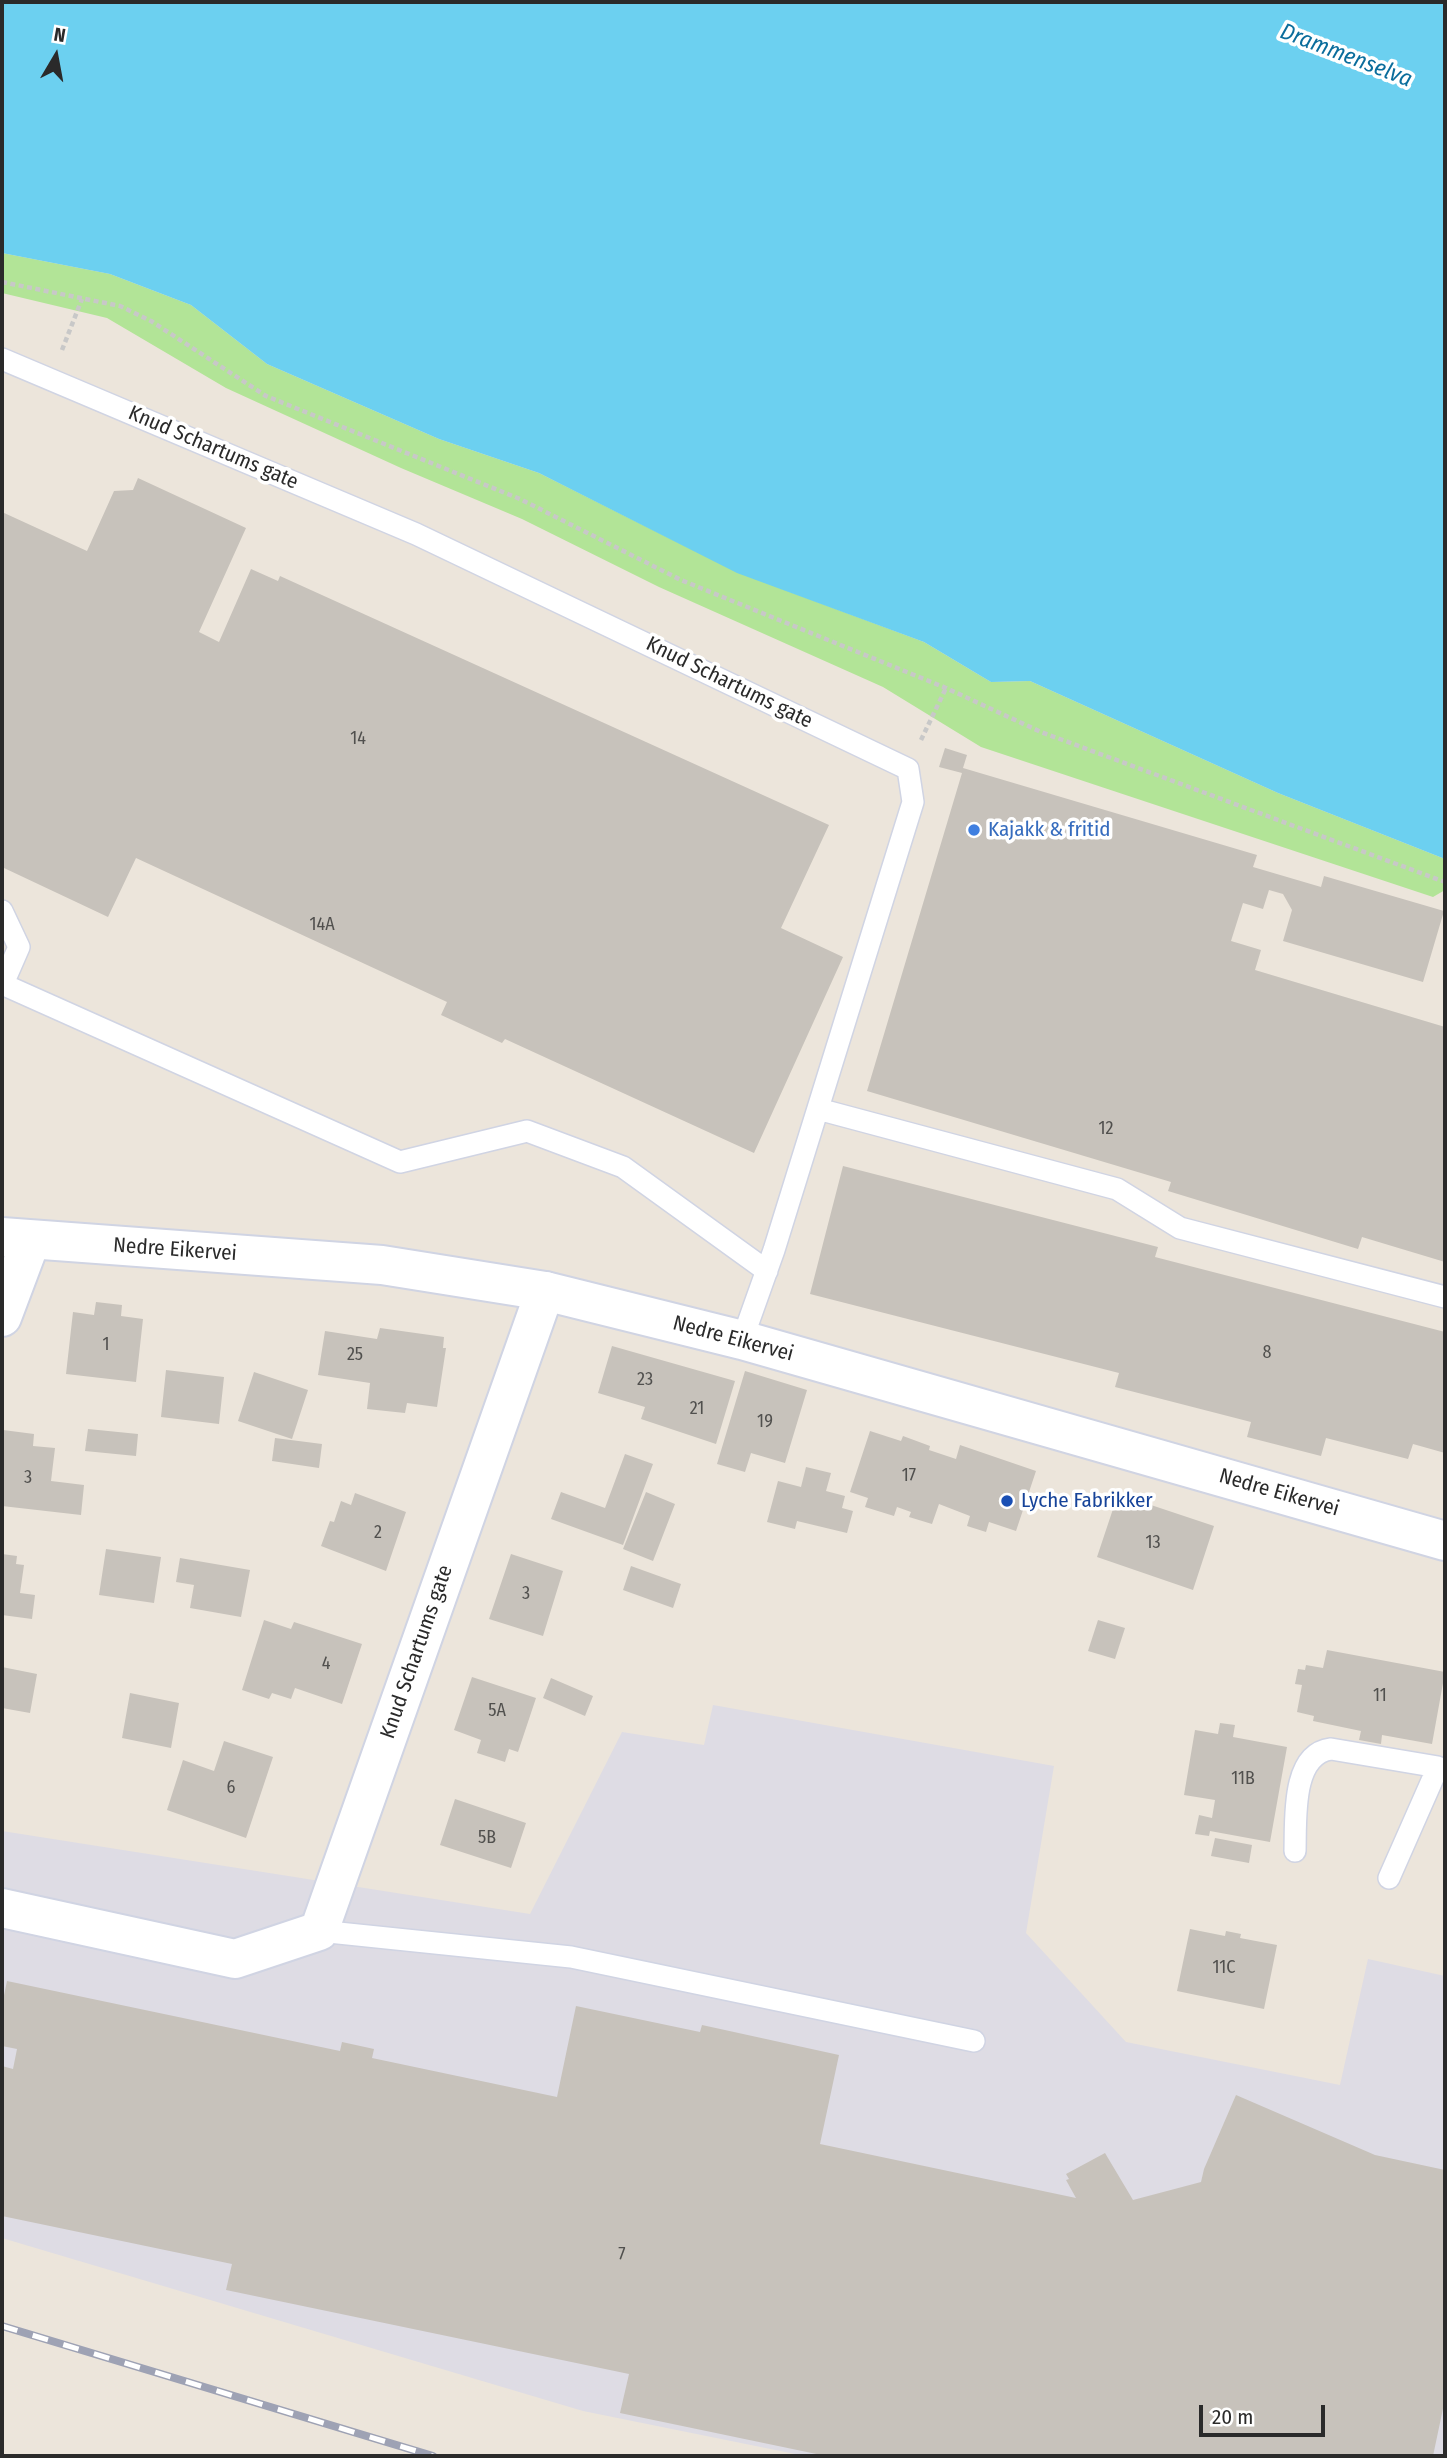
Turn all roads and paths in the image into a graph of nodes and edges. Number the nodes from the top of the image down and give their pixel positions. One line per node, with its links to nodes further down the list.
1 (2, 282): 2 (path)
2 (82, 299): 4 (path); 5 (path)
3 (2, 359): 4 (lane, Knud Schartums gate)
4 (51, 379): 6 (lane, Knud Schartums gate)
5 (946, 688): 6 (path); 7 (path)
6 (908, 769): 10 (lane)
7 (1445, 882)
8 (2, 911): 9 (lane)
9 (2, 985): 12 (lane)
10 (818, 1109): 12 (lane); 14 (lane)
11 (17, 1238): 13 (main road, Nedre Eikervei); 15 (main road)
12 (767, 1271): 16 (lane)
13 (545, 1291): 16 (main road, Nedre Eikervei); 21 (main road, Knud Schartums gate)
14 (1445, 1297)
15 (2, 1317)
16 (742, 1340): 17 (main road, Nedre Eikervei)
17 (1445, 1541)
18 (1295, 1851): 19 (lane)
19 (1389, 1878)
20 (2, 1908): 21 (main road)
21 (319, 1931): 22 (lane)
22 (974, 2041)

